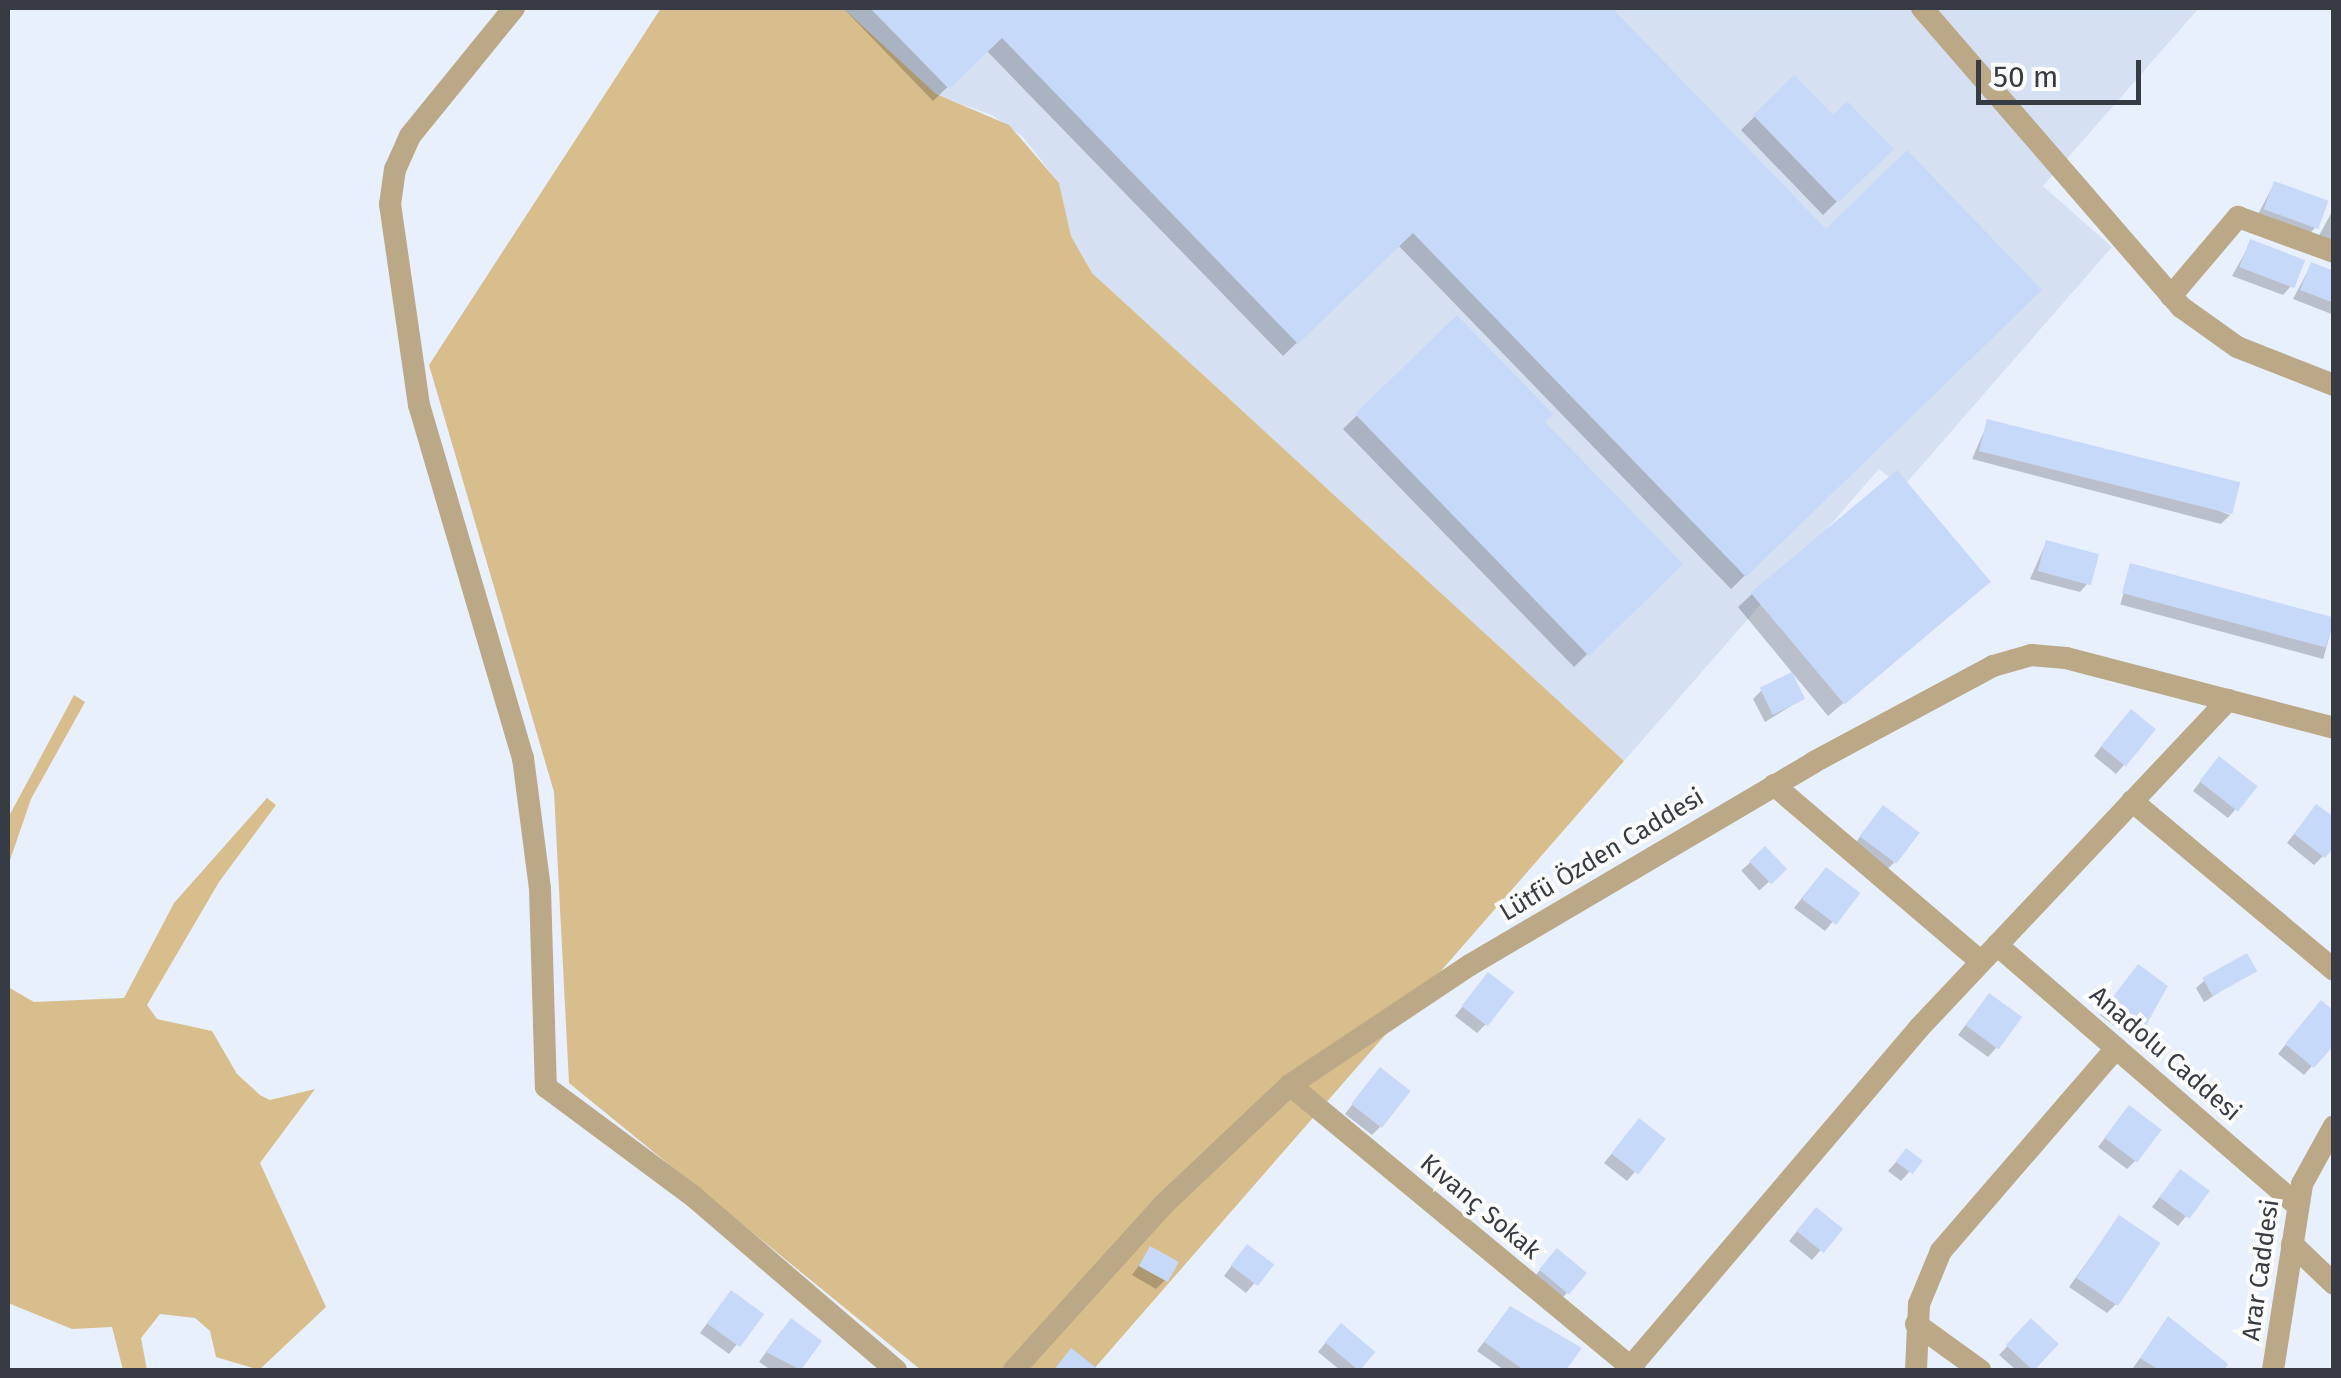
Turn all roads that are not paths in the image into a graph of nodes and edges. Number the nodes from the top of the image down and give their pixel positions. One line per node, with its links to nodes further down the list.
1 (514, 8): 19 (street)
2 (1922, 8): 4 (street)
3 (2334, 252): 4 (street)
4 (2171, 296): 5 (street)
5 (2334, 385)
6 (2228, 700): 7 (street, Lütfü Özden Caddesi); 8 (street, Lütfü Özden Caddesi); 9 (street)
7 (2334, 728)
8 (1774, 785): 10 (street, Anadolu Caddesi); 13 (street, Lütfü Özden Caddesi)
9 (2132, 802): 10 (street); 11 (street)
10 (1989, 953): 12 (street, Anadolu Caddesi); 21 (street)
11 (2334, 970)
12 (2116, 1048): 15 (street, Anadolu Caddesi); 18 (street)
13 (1290, 1085): 20 (street, Lütfü Özden Caddesi); 21 (street, Kıvanç Sokak)
14 (2334, 1126): 15 (street, Arar Caddesi)
15 (2297, 1205): 16 (street, Arar Caddesi)
16 (2292, 1244): 17 (street); 24 (street, Arar Caddesi)
17 (2334, 1284)
18 (1916, 1324): 22 (street); 23 (street)
19 (896, 1370)
20 (1014, 1370)
21 (1631, 1370)
22 (1916, 1370)
23 (1980, 1370)
24 (2273, 1370)

